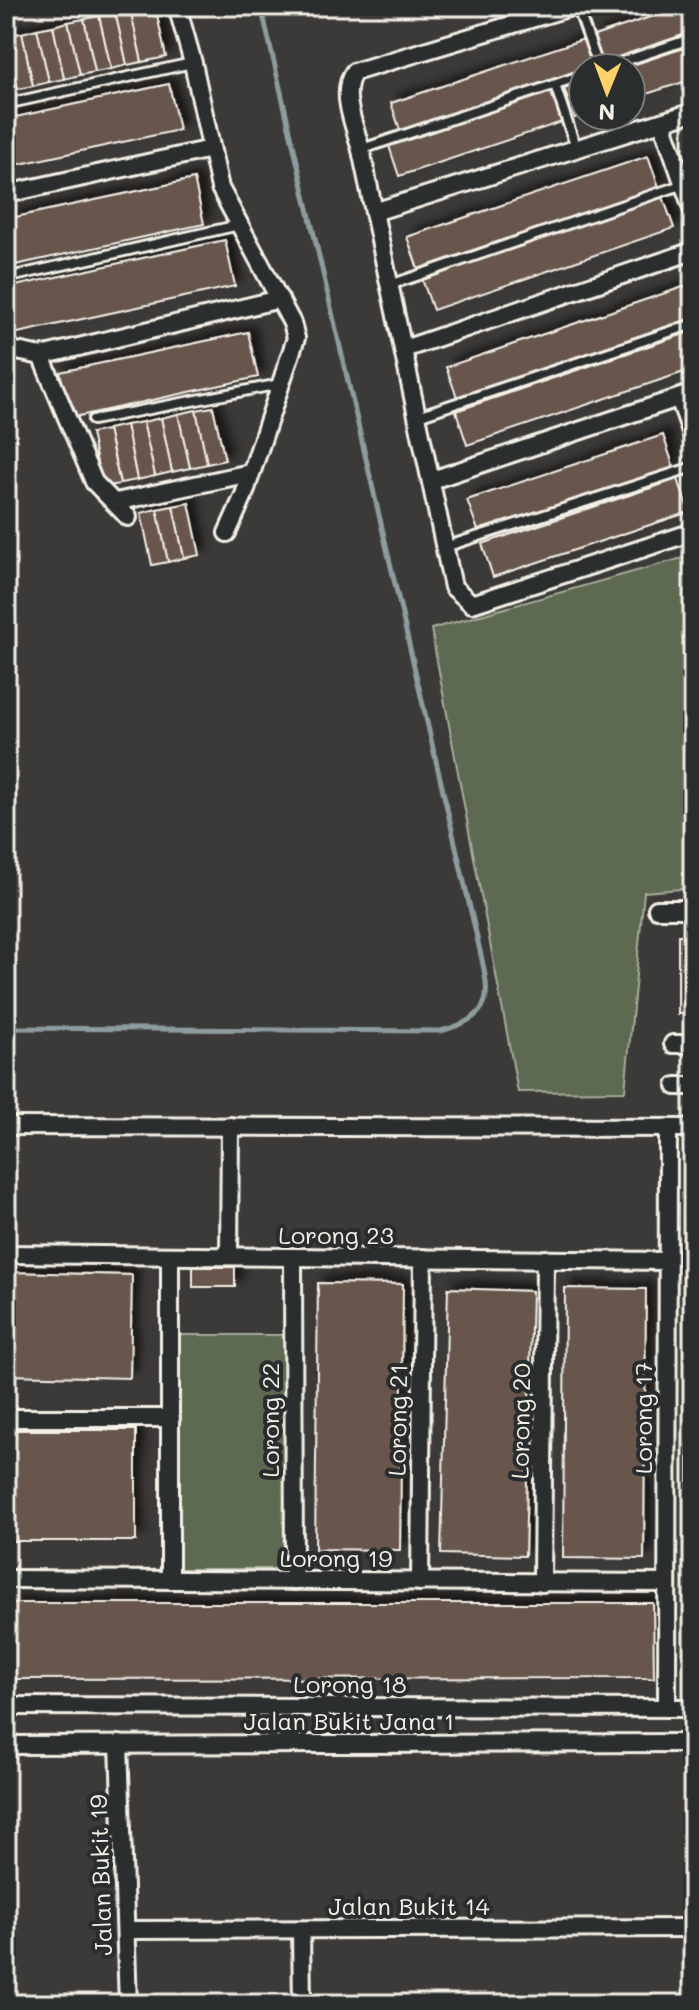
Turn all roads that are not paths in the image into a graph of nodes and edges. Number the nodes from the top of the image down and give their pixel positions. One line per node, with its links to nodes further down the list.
1 (177, 6): 8 (street)
2 (517, 6): 4 (lane)
3 (575, 6): 4 (street); 6 (lane)
4 (523, 23): 16 (street)
5 (693, 38): 7 (lane)
6 (595, 52)
7 (647, 53)
8 (193, 63): 11 (lane); 14 (street)
9 (567, 81): 10 (lane)
10 (555, 85): 15 (lane); 16 (lane)
11 (6, 104)
12 (693, 112): 13 (street)
13 (662, 122): 15 (street); 17 (street)
14 (211, 149): 18 (street); 21 (street)
15 (576, 149): 20 (street)
16 (361, 150): 20 (street)
17 (684, 184): 19 (street); 24 (lane)
18 (6, 194)
19 (693, 211)
20 (374, 212): 24 (street)
21 (240, 225): 23 (lane); 25 (street)
22 (693, 251): 28 (street)
23 (6, 278)
24 (390, 285): 28 (street)
25 (280, 299): 29 (street); 30 (street)
26 (693, 324): 32 (lane)
27 (6, 343): 29 (street)
28 (404, 349): 32 (street)
29 (41, 356): 38 (street)
30 (280, 384): 33 (lane); 36 (street)
31 (686, 396): 34 (street); 37 (street)
32 (418, 416): 37 (street)
33 (93, 420)
34 (693, 437)
35 (693, 467): 42 (lane)
36 (250, 473): 38 (street); 41 (street)
37 (432, 480): 42 (street)
38 (116, 502): 39 (street)
39 (128, 517)
40 (693, 532): 42 (street)
41 (227, 533)
42 (445, 547)
43 (657, 909): 44 (street)
44 (693, 909)
45 (673, 1044): 46 (street)
46 (693, 1044)
47 (676, 1086): 48 (street)
48 (693, 1086)
49 (6, 1126): 50 (street)
50 (230, 1126): 51 (street); 55 (street)
51 (668, 1128): 52 (street); 59 (street, Lorong 17)
52 (693, 1128)
53 (6, 1254): 54 (street, Lorong 23)
54 (170, 1256): 55 (street, Lorong 23); 61 (street)
55 (229, 1256): 56 (street, Lorong 23)
56 (293, 1258): 57 (street, Lorong 23); 64 (street, Lorong 22)
57 (423, 1258): 58 (street, Lorong 23); 65 (street, Lorong 21)
58 (545, 1259): 59 (street, Lorong 23); 66 (street, Lorong 20)
59 (666, 1261): 67 (street, Lorong 17)
60 (6, 1418): 61 (street)
61 (171, 1418): 63 (street)
62 (6, 1579): 63 (street, Lorong 19)
63 (170, 1580): 64 (street, Lorong 19)
64 (294, 1581): 65 (street, Lorong 19)
65 (420, 1582): 66 (street, Lorong 19)
66 (542, 1583): 67 (street, Lorong 19)
67 (666, 1583): 69 (street, Lorong 17)
68 (6, 1706): 69 (street, Lorong 18)
69 (667, 1708): 70 (street, Lorong 18)
70 (693, 1708)
71 (693, 1743): 72 (street, Jalan Bukit Jana 1)
72 (119, 1744): 73 (street, Jalan Bukit Jana 1); 75 (street, Jalan Bukit 19)
73 (6, 1745)
74 (693, 1928): 76 (street, Jalan Bukit 14)
75 (126, 1930): 76 (street, Jalan Bukit 14); 77 (street, Jalan Bukit 19)
76 (301, 1930): 78 (street)
77 (128, 2004)
78 (302, 2004)

